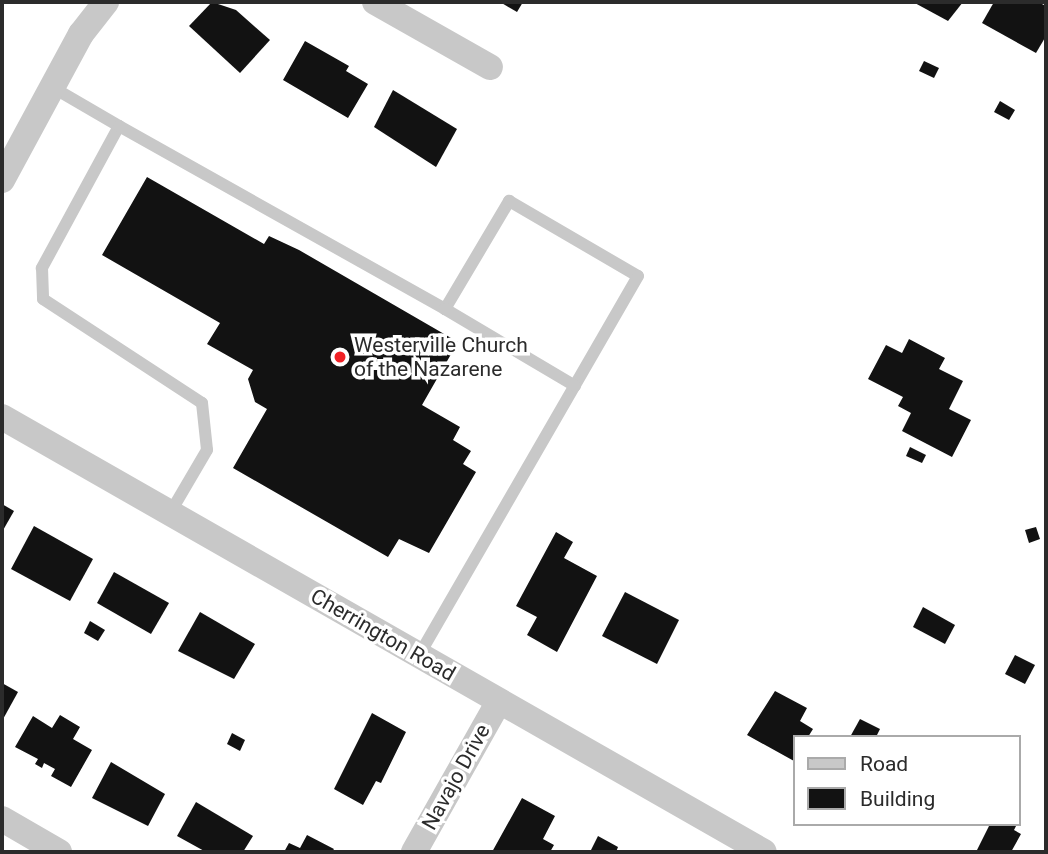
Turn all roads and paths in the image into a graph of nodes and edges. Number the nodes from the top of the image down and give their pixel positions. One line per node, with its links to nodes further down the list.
1 (106, 2): 4 (street)
2 (375, 2): 3 (street)
3 (490, 67)
4 (52, 87): 5 (lane); 6 (street)
5 (119, 126): 7 (lane); 10 (lane)
6 (2, 180)
7 (445, 309): 8 (lane); 8 (lane)
8 (575, 386): 11 (lane)
9 (2, 417): 10 (street, Cherrington Road)
10 (170, 513): 11 (street, Cherrington Road)
11 (419, 655): 12 (street, Cherrington Road)
12 (499, 701): 15 (street, Navajo Drive); 16 (street, Cherrington Road)
13 (2, 819): 14 (street)
14 (59, 852)
15 (414, 852)
16 (764, 852)

